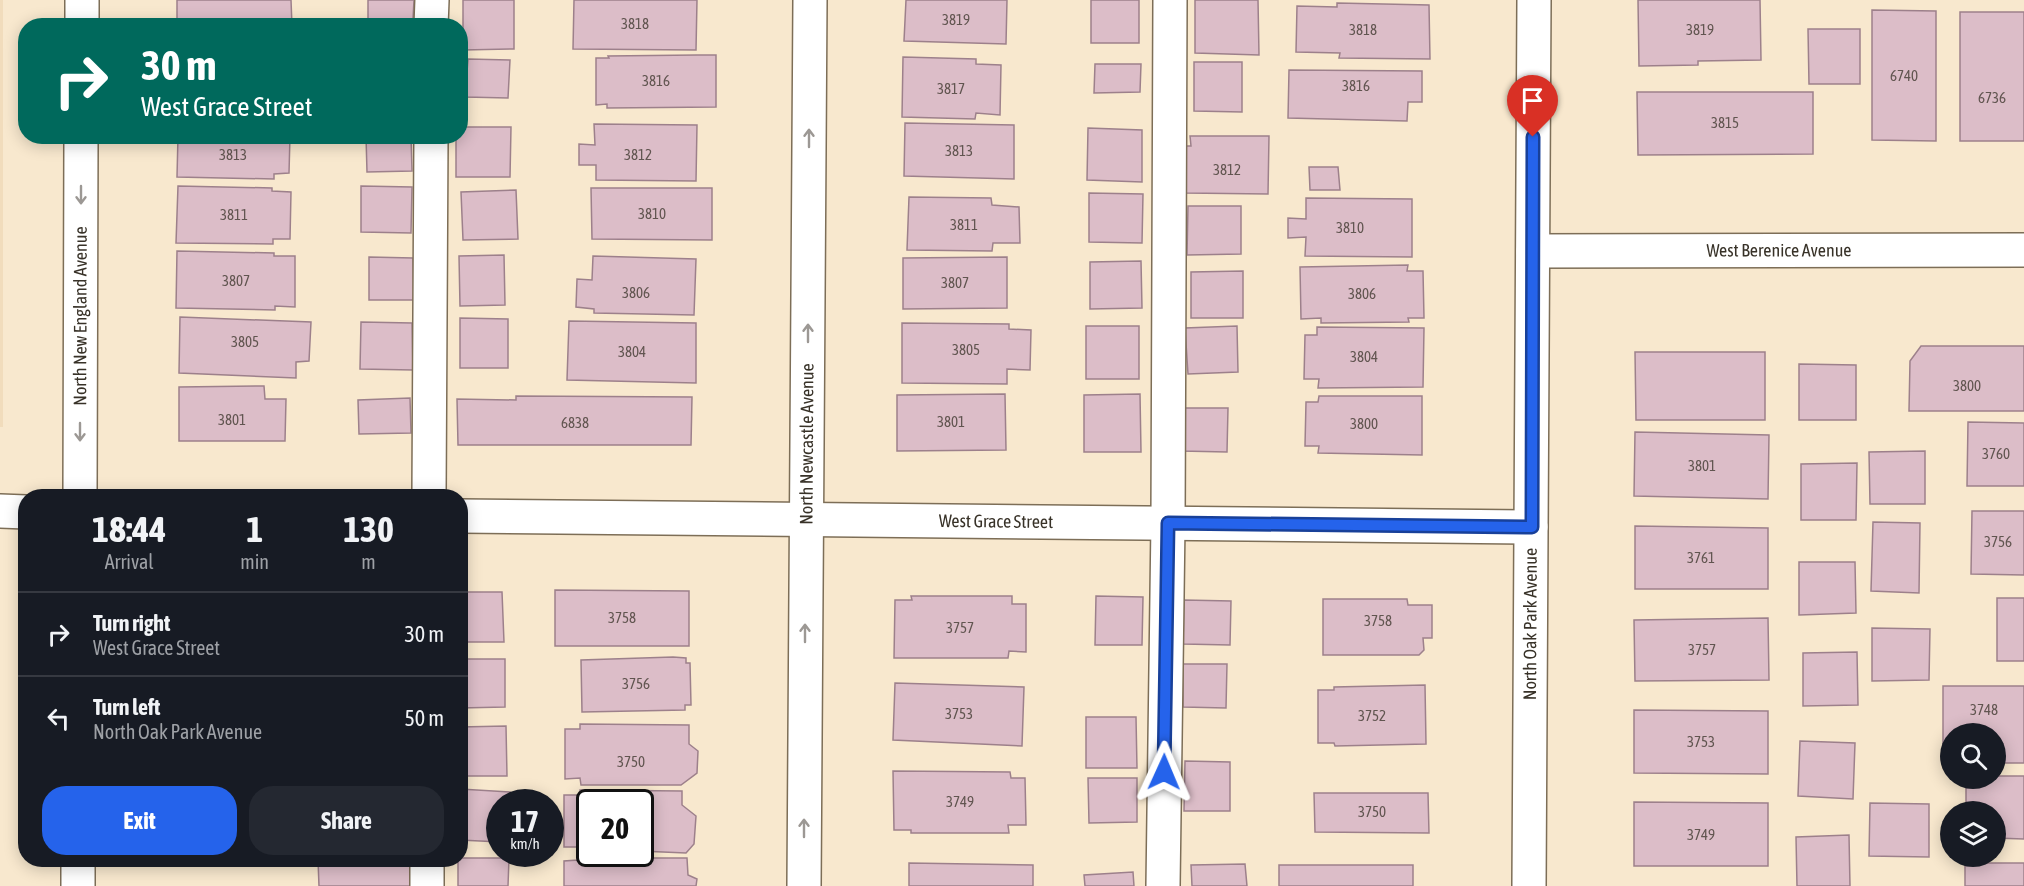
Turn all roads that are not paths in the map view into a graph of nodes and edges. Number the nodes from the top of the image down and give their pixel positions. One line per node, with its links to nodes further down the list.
1 (82, 0): 6 (street)
2 (432, 0): 7 (street)
3 (810, 0): 17 (street, North Newcastle Avenue, one-way to 3)
4 (1170, 0): 18 (street)
5 (1534, 0): 11 (street, North Oak Park Avenue)
6 (82, 18)
7 (431, 18)
8 (81, 144): 12 (street, North New England Avenue, one-way to 12)
9 (431, 144): 13 (street)
10 (2024, 250): 11 (street, West Berenice Avenue)
11 (1533, 251): 19 (street, North Oak Park Avenue)
12 (80, 489)
13 (429, 489)
14 (0, 511): 15 (street)
15 (18, 512)
16 (468, 516): 17 (street, West Grace Street)
17 (806, 520): 18 (street, West Grace Street); 24 (street, North Newcastle Avenue, one-way to 17)
18 (1168, 523): 19 (street, West Grace Street); 25 (street)
19 (1532, 527): 26 (street, North Oak Park Avenue)
20 (78, 867): 22 (street)
21 (427, 867): 23 (street)
22 (78, 886)
23 (427, 886)
24 (804, 886)
25 (1163, 886)
26 (1529, 886)

